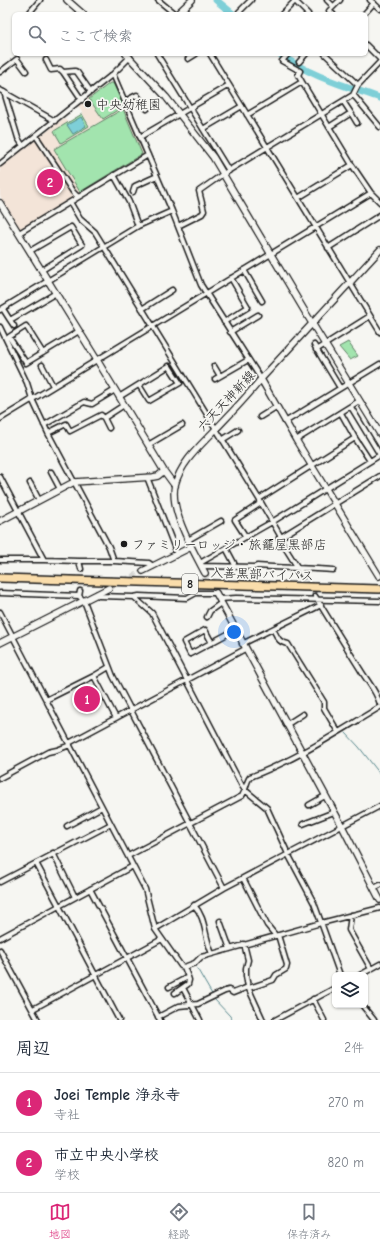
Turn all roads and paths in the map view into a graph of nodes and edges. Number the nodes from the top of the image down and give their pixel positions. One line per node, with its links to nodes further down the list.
1 (40, 0): 12 (street)
2 (67, 0): 13 (street)
3 (158, 0): 14 (street)
4 (192, 0): 15 (street)
5 (250, 0): 16 (street)
6 (294, 0): 17 (street); 18 (street)
7 (327, 0): 10 (street)
8 (340, 0): 10 (street)
9 (372, 2): 11 (street); 20 (street)
10 (333, 6): 19 (street)
11 (380, 9)
12 (30, 12)
13 (81, 12)
14 (173, 12)
15 (183, 12)
16 (239, 12)
17 (284, 12)
18 (306, 12)
19 (330, 12)
20 (365, 12)
21 (368, 47): 31 (street)
22 (129, 56): 38 (street)
23 (131, 56): 52 (street)
24 (158, 56): 49 (street)
25 (193, 56): 30 (street)
26 (212, 56): 40 (street)
27 (286, 56): 39 (street)
28 (304, 56): 33 (street)
29 (327, 56): 41 (street)
30 (188, 59)
31 (380, 59)
32 (46, 60): 37 (street)
33 (299, 62)
34 (380, 62): 41 (street)
35 (26, 71): 36 (street)
36 (0, 72)
37 (63, 72): 43 (street); 45 (street)
38 (113, 74): 43 (street); 46 (street)
39 (302, 82): 53 (street); 54 (street)
40 (229, 85): 48 (street); 49 (street)
41 (358, 85): 44 (street)
42 (2, 91): 55 (street); 62 (street)
43 (91, 92): 45 (street)
44 (353, 95): 47 (street); 58 (street)
45 (82, 100): 55 (street)
46 (125, 101): 50 (street); 61 (street)
47 (343, 102): 51 (street); 54 (street)
48 (242, 106): 53 (street); 59 (street)
49 (190, 108): 52 (street); 59 (street)
50 (147, 109)
51 (351, 113): 56 (street); 57 (street)
52 (180, 114): 61 (street); 68 (street)
53 (247, 115): 63 (street)
54 (322, 115): 57 (street); 63 (street)
55 (55, 121): 60 (street)
56 (357, 123)
57 (329, 126): 66 (street)
58 (380, 127)
59 (203, 129): 67 (street)
60 (36, 136): 62 (street); 73 (street)
61 (140, 137): 64 (street)
62 (23, 146): 65 (street)
63 (267, 148): 67 (street); 74 (street)
64 (148, 155): 69 (street); 70 (street)
65 (0, 164)
66 (352, 165): 72 (street); 74 (street)
67 (229, 171): 68 (street)
68 (223, 174): 81 (street); 88 (street)
69 (114, 175): 73 (street); 80 (street)
70 (157, 176): 71 (street); 78 (street)
71 (133, 192)
72 (371, 193): 76 (street); 82 (street)
73 (78, 197): 75 (street)
74 (298, 198): 82 (street)
75 (70, 202): 83 (street); 84 (street)
76 (380, 202)
77 (0, 203): 83 (street)
78 (172, 211): 80 (street); 81 (street)
79 (380, 215): 85 (street)
80 (138, 226): 84 (street)
81 (178, 226): 96 (street)
82 (315, 226): 85 (street); 88 (street)
83 (19, 233): 87 (street)
84 (104, 247): 92 (street); 98 (street)
85 (328, 248): 93 (street)
86 (380, 250): 93 (street, 六天天神新線)
87 (30, 251): 89 (street); 89 (street)
88 (270, 254): 90 (street); 104 (street)
89 (42, 270): 92 (street)
90 (244, 270): 91 (street); 97 (street)
91 (231, 278): 96 (street); 103 (street)
92 (48, 280): 95 (street); 99 (street)
93 (350, 283): 101 (street); 104 (street, 六天天神新線)
94 (172, 290): 98 (street)
95 (56, 293): 102 (street); 109 (street)
96 (206, 294): 103 (street); 107 (street)
97 (262, 301)
98 (142, 309): 107 (street)
99 (1, 310): 102 (street)
100 (258, 315): 110 (street)
101 (370, 316): 105 (street); 113 (street)
102 (10, 320): 106 (street)
103 (224, 322): 110 (street)
104 (312, 324): 113 (street); 123 (street, 六天天神新線)
105 (378, 325): 111 (street)
106 (14, 326)
107 (153, 326): 116 (street); 143 (street)
108 (0, 327): 130 (street)
109 (79, 331): 115 (street); 116 (street)
110 (230, 332): 117 (street)
111 (380, 332)
112 (314, 345): 114 (street)
113 (325, 345): 114 (street); 124 (street)
114 (316, 350): 127 (street)
115 (43, 353): 115 (street)
116 (97, 360): 126 (street); 128 (street)
117 (248, 360): 121 (street); 123 (street)
118 (380, 364): 124 (street)
119 (42, 365): 126 (street)
120 (214, 366): 121 (street)
121 (220, 376): 122 (street)
122 (215, 379)
123 (261, 379): 133 (street); 143 (street, 六天天神新線)
124 (348, 383): 127 (street); 131 (street)
125 (139, 385): 125 (street); 129 (street)
126 (53, 386): 130 (street)
127 (340, 388): 139 (street)
128 (115, 390): 129 (street); 140 (street)
129 (119, 397): 132 (street)
130 (32, 399): 138 (street); 140 (street)
131 (359, 401): 134 (street); 146 (street)
132 (124, 405): 137 (street); 150 (street)
133 (276, 407): 136 (street); 139 (street)
134 (351, 407): 135 (street); 151 (street)
135 (341, 413): 147 (street); 149 (street)
136 (260, 416)
137 (104, 418): 142 (street); 145 (street)
138 (0, 419)
139 (285, 422): 149 (street)
140 (44, 424): 145 (street)
141 (182, 425): 150 (street)
142 (110, 428)
143 (215, 430): 148 (street); 161 (street, 六天天神新線)
144 (238, 430): 148 (street)
145 (48, 433): 159 (street)
146 (380, 434)
147 (355, 438): 152 (street); 153 (street)
148 (222, 440): 165 (street)
149 (296, 440): 153 (street)
150 (148, 445): 154 (street)
151 (380, 455): 152 (street)
152 (370, 461): 162 (street)
153 (312, 465): 162 (street); 165 (street)
154 (164, 471): 158 (street); 161 (street)
155 (52, 472): 163 (street)
156 (380, 476): 166 (street)
157 (0, 477): 167 (street)
158 (147, 478): 159 (street); 176 (street)
159 (74, 482): 163 (street); 180 (street)
160 (30, 483): 164 (street)
161 (175, 486): 173 (street, 六天天神新線)
162 (326, 488): 166 (street); 170 (street)
163 (60, 489): 164 (street)
164 (39, 500): 167 (street)
165 (260, 501): 170 (street); 172 (street)
166 (335, 503): 171 (street); 190 (street)
167 (18, 511): 168 (street); 178 (street)
168 (0, 521)
169 (221, 521): 173 (street)
170 (272, 522): 171 (street); 172 (street)
171 (281, 536): 185 (street)
172 (246, 537): 175 (street)
173 (188, 540): 174 (street, 六天天神新線)
174 (191, 547): 176 (street); 182 (street, 六天天神新線)
175 (226, 548): 181 (street); 182 (street)
176 (177, 554): 183 (street)
177 (0, 560): 178 (street)
178 (44, 560): 179 (street)
179 (80, 561): 180 (street); 184 (street)
180 (114, 561): 183 (street)
181 (234, 563)
182 (201, 565): 185 (street); 188 (street, 六天天神新線)
183 (153, 566): 187 (street)
184 (81, 569)
185 (298, 569): 186 (street); 189 (street)
186 (333, 570)
187 (143, 571)
188 (205, 573)
189 (303, 576)
190 (379, 576)
191 (0, 578): 193 (highway, 入善黒部バイパス / 8)
192 (109, 588): 196 (street)
193 (380, 589)
194 (0, 592): 199 (street)
195 (216, 593): 197 (street); 200 (street)
196 (97, 594): 197 (street); 199 (street)
197 (134, 597): 213 (street)
198 (316, 598): 200 (street); 201 (street); 202 (street)
199 (84, 601): 207 (street); 211 (street)
200 (220, 601): 204 (street); 206 (street)
201 (380, 601)
202 (321, 605): 205 (street); 215 (street)
203 (0, 612): 207 (street)
204 (207, 617)
205 (273, 629): 210 (street); 221 (street)
206 (235, 630): 209 (street); 210 (street)
207 (13, 636): 208 (street); 214 (street)
208 (0, 643)
209 (212, 643): 209 (street)
210 (244, 647): 213 (street); 220 (street)
211 (109, 667): 212 (street); 217 (street)
212 (94, 676): 214 (street); 219 (street)
213 (187, 680): 217 (street); 225 (street)
214 (46, 700): 222 (street)
215 (380, 704)
216 (380, 707): 221 (street)
217 (130, 710): 219 (street); 231 (street)
218 (303, 714): 220 (street)
219 (116, 718): 222 (street)
220 (286, 725): 223 (street)
221 (338, 732): 223 (street)
222 (69, 744): 224 (street); 229 (street)
223 (302, 753): 225 (street); 226 (street)
224 (0, 778)
225 (245, 790): 231 (street); 237 (street)
226 (325, 796): 227 (street); 230 (street)
227 (309, 805)
228 (380, 806): 235 (street)
229 (102, 807): 232 (street); 234 (street)
230 (334, 812): 233 (street); 235 (street)
231 (190, 823): 238 (street); 244 (street)
232 (111, 824): 236 (street); 238 (street)
233 (303, 824)
234 (67, 826)
235 (342, 826): 237 (street); 245 (street)
236 (53, 854): 239 (street); 247 (street)
237 (288, 854): 241 (street); 254 (street)
238 (128, 856): 240 (street)
239 (36, 863): 242 (street); 250 (street)
240 (133, 866): 246 (street); 255 (street)
241 (243, 878): 244 (street); 256 (street)
242 (0, 882)
243 (380, 885): 245 (street)
244 (224, 888): 249 (street)
245 (374, 888): 248 (street)
246 (90, 889): 247 (street); 263 (street)
247 (75, 897): 250 (street)
248 (380, 900)
249 (194, 905): 255 (street); 262 (street)
250 (59, 906): 257 (street); 269 (street)
251 (380, 908): 252 (street)
252 (351, 915): 254 (street); 266 (street)
253 (220, 921): 260 (street)
254 (321, 923): 256 (street); 267 (street)
255 (155, 929): 258 (street)
256 (277, 935): 259 (street); 273 (street)
257 (0, 938)
258 (162, 939): 263 (street); 265 (street)
259 (244, 944): 260 (street); 273 (street)
260 (230, 949): 262 (street)
261 (0, 950): 279 (street)
262 (212, 954): 265 (street)
263 (126, 958): 269 (street); 280 (street)
264 (380, 964): 266 (street)
265 (184, 967): 270 (street)
266 (371, 969): 268 (street)
267 (339, 972)
268 (366, 972)
269 (95, 975): 279 (street); 282 (street)
270 (188, 976): 271 (street); 272 (street)
271 (169, 986)
272 (183, 988): 275 (street); 277 (street)
273 (249, 988): 277 (street); 284 (street)
274 (332, 990): 276 (street)
275 (175, 993)
276 (313, 999): 285 (street); 286 (street)
277 (191, 1005): 280 (street); 283 (street)
278 (364, 1008): 287 (street)
279 (32, 1010): 281 (street)
280 (159, 1019)
281 (38, 1020)
282 (119, 1020)
283 (200, 1020)
284 (263, 1020)
285 (275, 1020)
286 (324, 1020)
287 (374, 1020)

